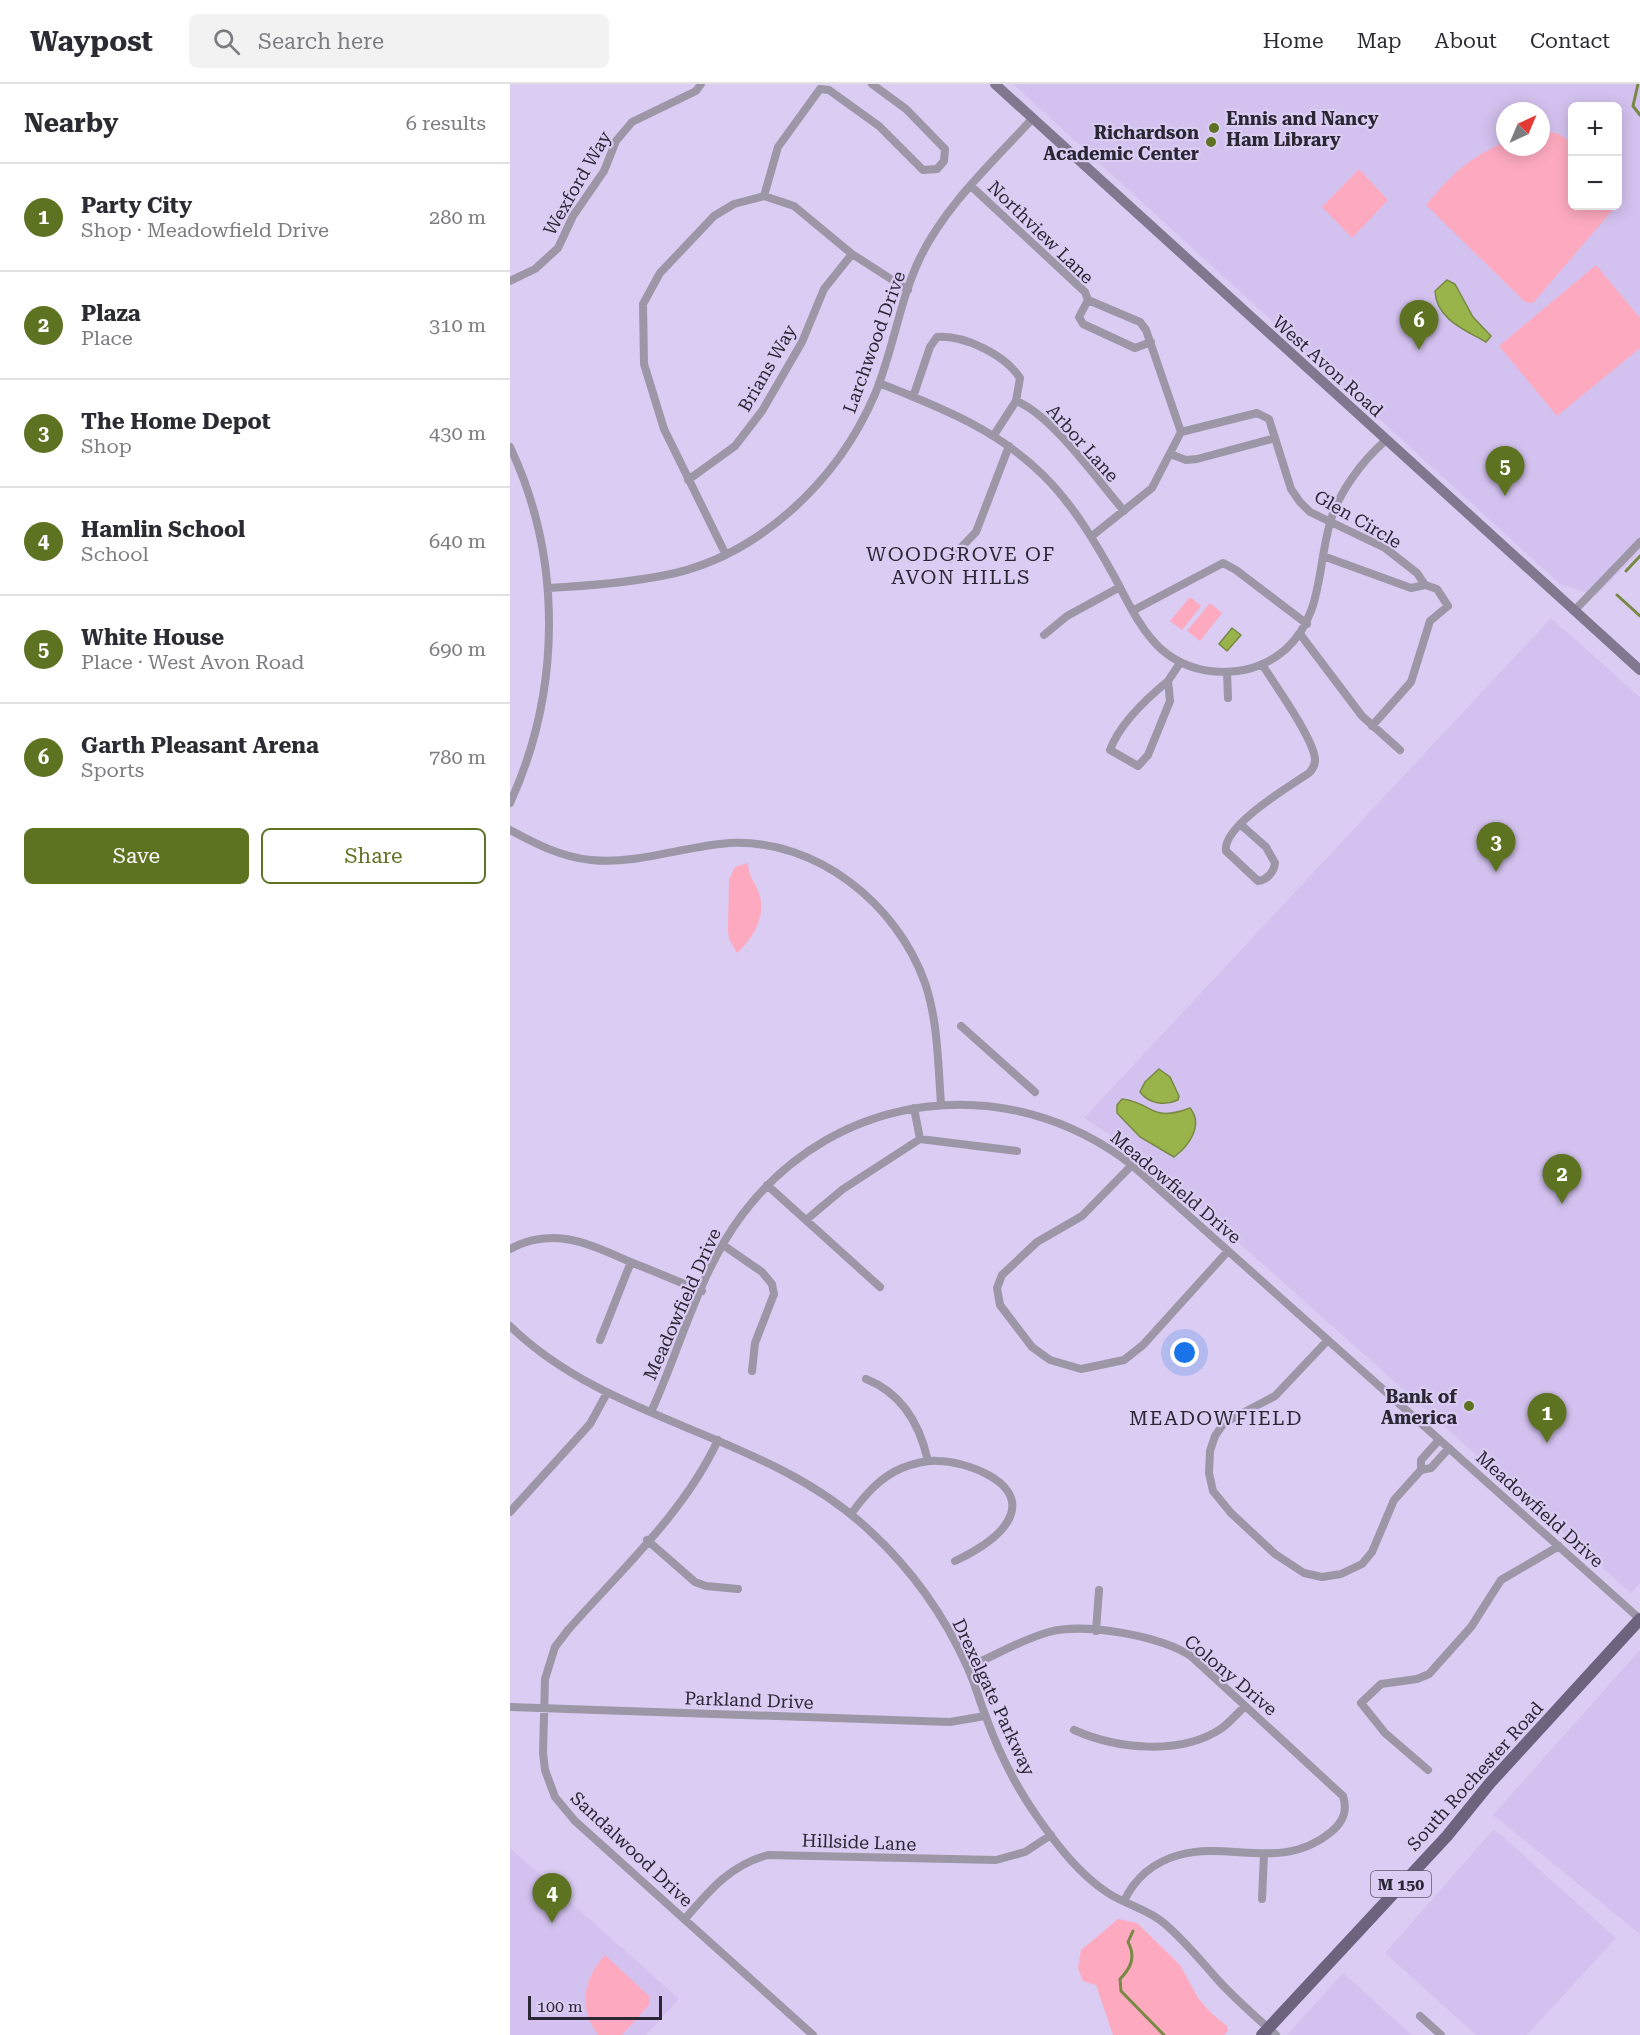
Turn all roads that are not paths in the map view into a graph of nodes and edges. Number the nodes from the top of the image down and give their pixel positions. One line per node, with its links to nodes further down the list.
1 (701, 84): 9 (street, Wexford Way)
2 (872, 84): 4 (street)
3 (995, 84): 5 (main road, West Avon Road)
4 (818, 87): 7 (street)
5 (1033, 118): 6 (street, Larchwood Drive); 19 (main road, West Avon Road)
6 (971, 186): 10 (street, Larchwood Drive); 11 (street, Northview Lane)
7 (764, 196): 8 (street); 23 (street)
8 (852, 254): 10 (street); 23 (street, Brians Way)
9 (510, 281)
10 (908, 290): 13 (street, Larchwood Drive)
11 (1088, 300): 12 (street, Northview Lane); 12 (street, Northview Lane)
12 (1151, 342): 16 (street, Northview Lane)
13 (879, 383): 14 (street); 28 (street, Larchwood Drive)
14 (913, 397): 15 (street); 17 (street)
15 (1016, 401): 17 (street); 24 (street, Arbor Lane)
16 (1181, 432): 18 (street, Glen Circle); 22 (street)
17 (994, 435): 20 (street)
18 (1275, 438): 22 (street); 25 (street, Glen Circle)
19 (1385, 441): 25 (street); 35 (main road, West Avon Road)
20 (1009, 446): 26 (street); 30 (street)
21 (510, 447): 33 (street)
22 (1170, 454): 24 (street)
23 (688, 480): 28 (street)
24 (1124, 511): 26 (street)
25 (1330, 520): 29 (street); 31 (street, Glen Circle)
26 (1092, 536): 32 (street)
27 (1640, 542): 35 (street)
28 (725, 553): 33 (street, Larchwood Drive)
29 (1323, 556): 31 (street); 36 (street)
30 (950, 559)
31 (1425, 585): 45 (street, Glen Circle)
32 (1120, 587): 34 (street); 38 (street)
33 (548, 588): 47 (street)
34 (1134, 610): 36 (street); 39 (street)
35 (1574, 611): 41 (main road, West Avon Road)
36 (1306, 624): 37 (street)
37 (1300, 634): 40 (street); 45 (street)
38 (1044, 635)
39 (1180, 663): 42 (street); 43 (street)
40 (1262, 664): 42 (street); 48 (street)
41 (1640, 670)
42 (1227, 672): 44 (street)
43 (1168, 681): 43 (street)
44 (1228, 698)
45 (1372, 726): 46 (street)
46 (1400, 750)
47 (510, 803)
48 (1240, 824): 48 (street)
49 (510, 830): 52 (street)
50 (961, 1026): 51 (street)
51 (1035, 1092)
52 (941, 1104): 53 (street, Meadowfield Drive); 56 (street, Meadowfield Drive)
53 (914, 1108): 54 (street); 57 (street, Meadowfield Drive)
54 (920, 1139): 55 (street); 58 (street)
55 (1017, 1151)
56 (1132, 1164): 61 (street, Meadowfield Drive); 61 (street)
57 (767, 1185): 58 (street); 59 (street, Meadowfield Drive)
58 (806, 1220): 63 (street)
59 (723, 1245): 64 (street, Meadowfield Drive); 68 (street)
60 (510, 1249): 62 (street)
61 (1228, 1251): 67 (street, Meadowfield Drive)
62 (631, 1262): 64 (street); 66 (street)
63 (880, 1287)
64 (702, 1291): 71 (street, Meadowfield Drive)
65 (510, 1326): 70 (street, Drexelgate Parkway)
66 (600, 1340)
67 (1328, 1340): 73 (street, Meadowfield Drive); 76 (street)
68 (752, 1371)
69 (866, 1379): 75 (street)
70 (607, 1393): 71 (street, Drexelgate Parkway); 77 (street)
71 (651, 1412): 72 (street, Drexelgate Parkway)
72 (717, 1440): 78 (street, Drexelgate Parkway); 79 (street, Sandalwood Drive)
73 (1439, 1440): 74 (street, Meadowfield Drive); 76 (street)
74 (1449, 1448): 76 (street); 80 (street, Meadowfield Drive)
75 (927, 1461): 78 (street); 81 (street)
76 (1421, 1470)
77 (510, 1512)
78 (851, 1514): 86 (street, Drexelgate Parkway)
79 (647, 1540): 82 (street); 89 (street, Sandalwood Drive)
80 (1559, 1546): 84 (street, Meadowfield Drive); 92 (street)
81 (955, 1561)
82 (738, 1589)
83 (1099, 1590): 85 (street)
84 (1640, 1619): 99 (main road, South Rochester Road / M 150)
85 (1096, 1631): 86 (street, Colony Drive); 87 (street, Colony Drive)
86 (968, 1667): 90 (street, Drexelgate Parkway)
87 (1245, 1706): 91 (street); 94 (street, Colony Drive)
88 (510, 1707): 89 (street, Parkland Drive)
89 (544, 1707): 90 (street, Parkland Drive); 97 (street, Sandalwood Drive)
90 (985, 1716): 93 (street, Drexelgate Parkway)
91 (1074, 1730)
92 (1428, 1770)
93 (1051, 1835): 96 (street, Drexelgate Parkway); 97 (street, Hillside Lane)
94 (1264, 1854): 95 (street); 96 (street, Colony Drive)
95 (1262, 1899)
96 (1124, 1901): 99 (street, Drexelgate Parkway)
97 (685, 1919): 100 (street, Sandalwood Drive)
98 (1420, 2016): 101 (street)
99 (1269, 2033)
100 (813, 2035)
101 (1441, 2035)

